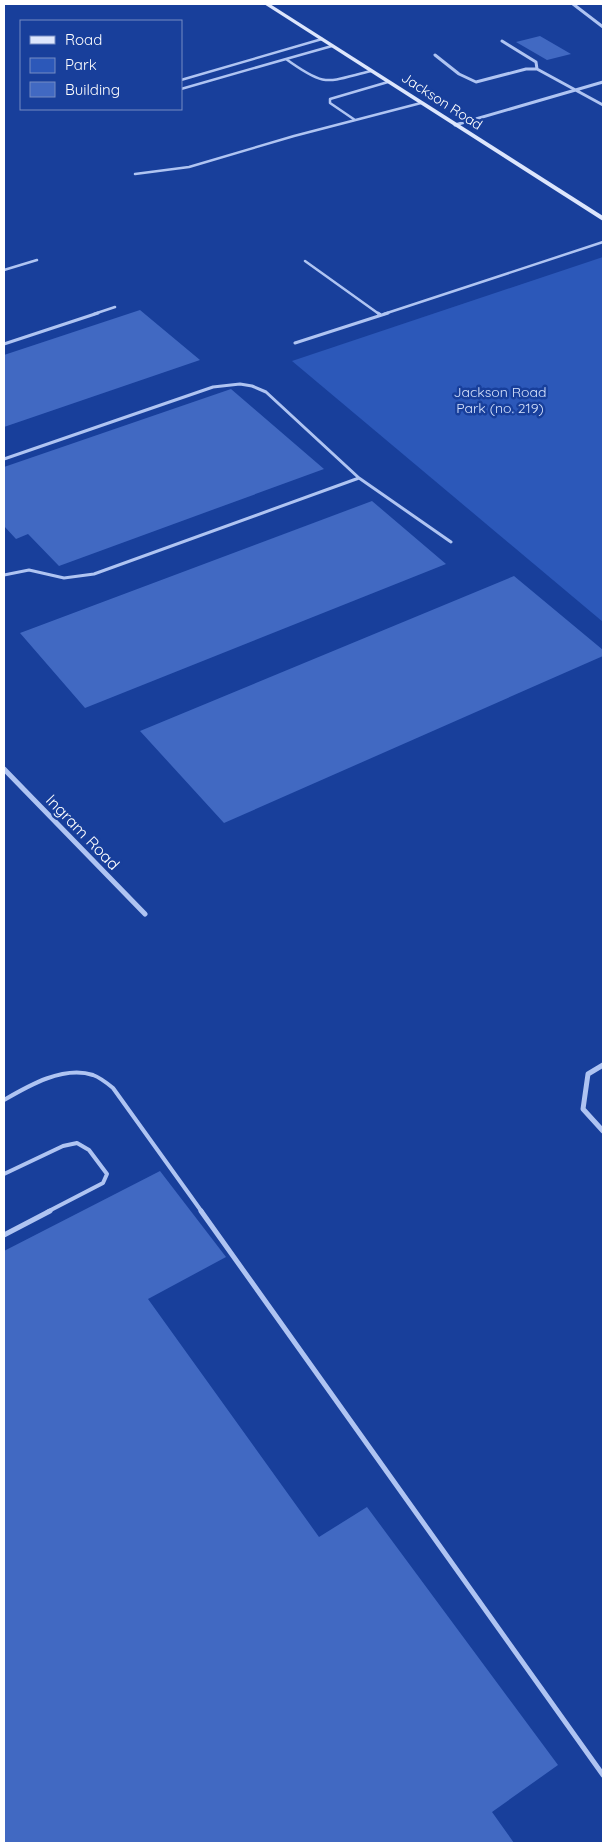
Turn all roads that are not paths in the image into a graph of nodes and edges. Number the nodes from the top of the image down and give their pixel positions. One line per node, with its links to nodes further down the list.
1 (267, 4): 4 (street, Jackson Road)
2 (573, 4): 3 (street)
3 (603, 26)
4 (322, 39): 6 (street, Jackson Road); 11 (lane)
5 (502, 40): 9 (street)
6 (332, 46): 8 (lane); 10 (street, Jackson Road)
7 (435, 55): 9 (street)
8 (286, 59): 10 (lane); 14 (lane)
9 (537, 69): 15 (street)
10 (371, 71): 12 (street, Jackson Road)
11 (182, 80)
12 (388, 82): 16 (street, Jackson Road); 18 (lane)
13 (603, 82): 15 (street)
14 (182, 89)
15 (577, 90): 17 (street); 19 (street)
16 (421, 103): 18 (lane); 19 (street, Jackson Road)
17 (603, 105)
18 (355, 120): 20 (lane)
19 (455, 125): 21 (street, Jackson Road)
20 (135, 174)
21 (603, 219)
22 (603, 242): 27 (lane)
23 (37, 260): 25 (lane)
24 (305, 260): 27 (lane)
25 (4, 270)
26 (115, 307): 29 (lane)
27 (381, 315): 28 (lane)
28 (295, 343)
29 (4, 344)
30 (4, 459): 31 (lane)
31 (359, 478): 32 (lane); 33 (lane)
32 (451, 542)
33 (4, 575)
34 (4, 769): 35 (street, Ingram Road)
35 (145, 914)
36 (603, 1065): 38 (street)
37 (4, 1100): 41 (lane)
38 (603, 1131)
39 (4, 1174): 40 (lane)
40 (4, 1235)
41 (603, 1775)

